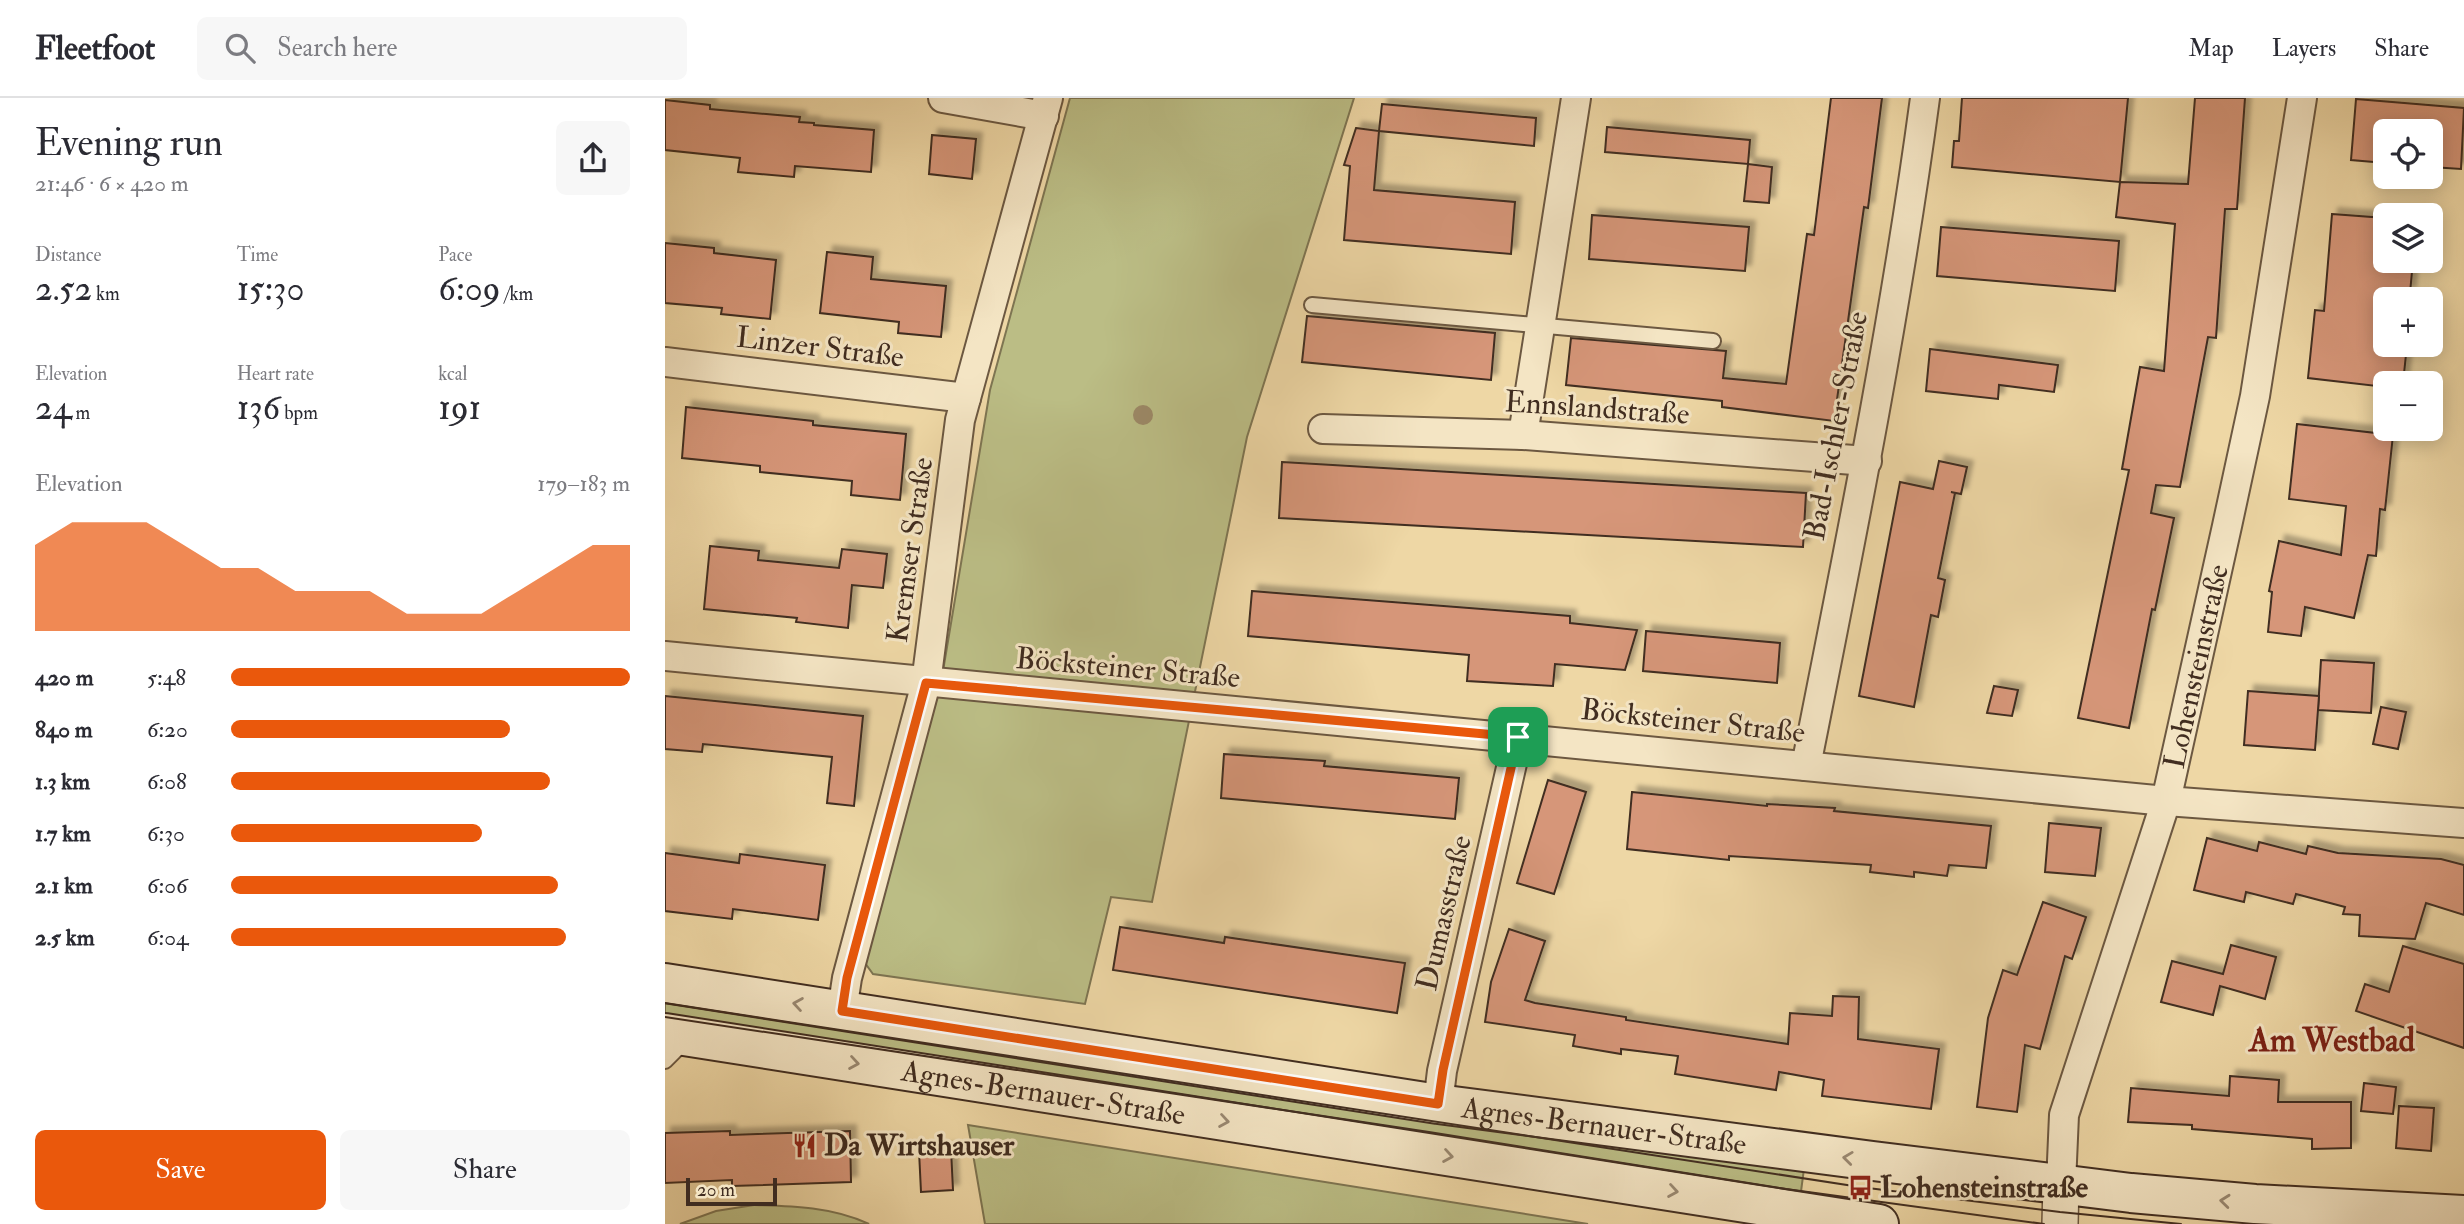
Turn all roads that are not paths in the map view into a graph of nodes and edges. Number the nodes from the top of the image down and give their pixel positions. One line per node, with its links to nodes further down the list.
1 (943, 98): 5 (street)
2 (1576, 98): 7 (street)
3 (1925, 98): 13 (street, Bad-Ischler-Straße)
4 (2302, 98): 18 (street, Lohensteinstraße)
5 (1046, 107): 10 (street, Kremser Straße)
6 (1312, 305): 7 (lane)
7 (1541, 325): 8 (lane); 12 (street)
8 (1713, 341)
9 (665, 362): 10 (street, Linzer Straße)
10 (966, 398): 15 (street, Kremser Straße)
11 (1322, 429): 12 (street, Ennslandstraße)
12 (1523, 435): 13 (street, Ennslandstraße)
13 (1867, 461): 17 (street, Bad-Ischler-Straße)
14 (665, 656): 15 (street, Böcksteiner Straße)
15 (926, 683): 16 (street, Böcksteiner Straße); 21 (street, Kremser Straße)
16 (1518, 737): 17 (street, Böcksteiner Straße); 23 (street, Dumasstraße)
17 (1806, 766): 18 (street, Böcksteiner Straße)
18 (2166, 801): 19 (street, Böcksteiner Straße); 24 (street, Lohensteinstraße)
19 (2464, 822)
20 (665, 983): 21 (main road, Agnes-Bernauer-Straße, one-way to 20)
21 (842, 1011): 23 (main road, Agnes-Bernauer-Straße)
22 (673, 1044): 26 (main road, Agnes-Bernauer-Straße, one-way to 26)
23 (1438, 1104): 24 (main road, Agnes-Bernauer-Straße, one-way to 23)
24 (2061, 1184): 25 (main road, Agnes-Bernauer-Straße, one-way to 24); 27 (street, Lohensteinstraße)
25 (2464, 1215)
26 (1879, 1224)
27 (2060, 1224)

